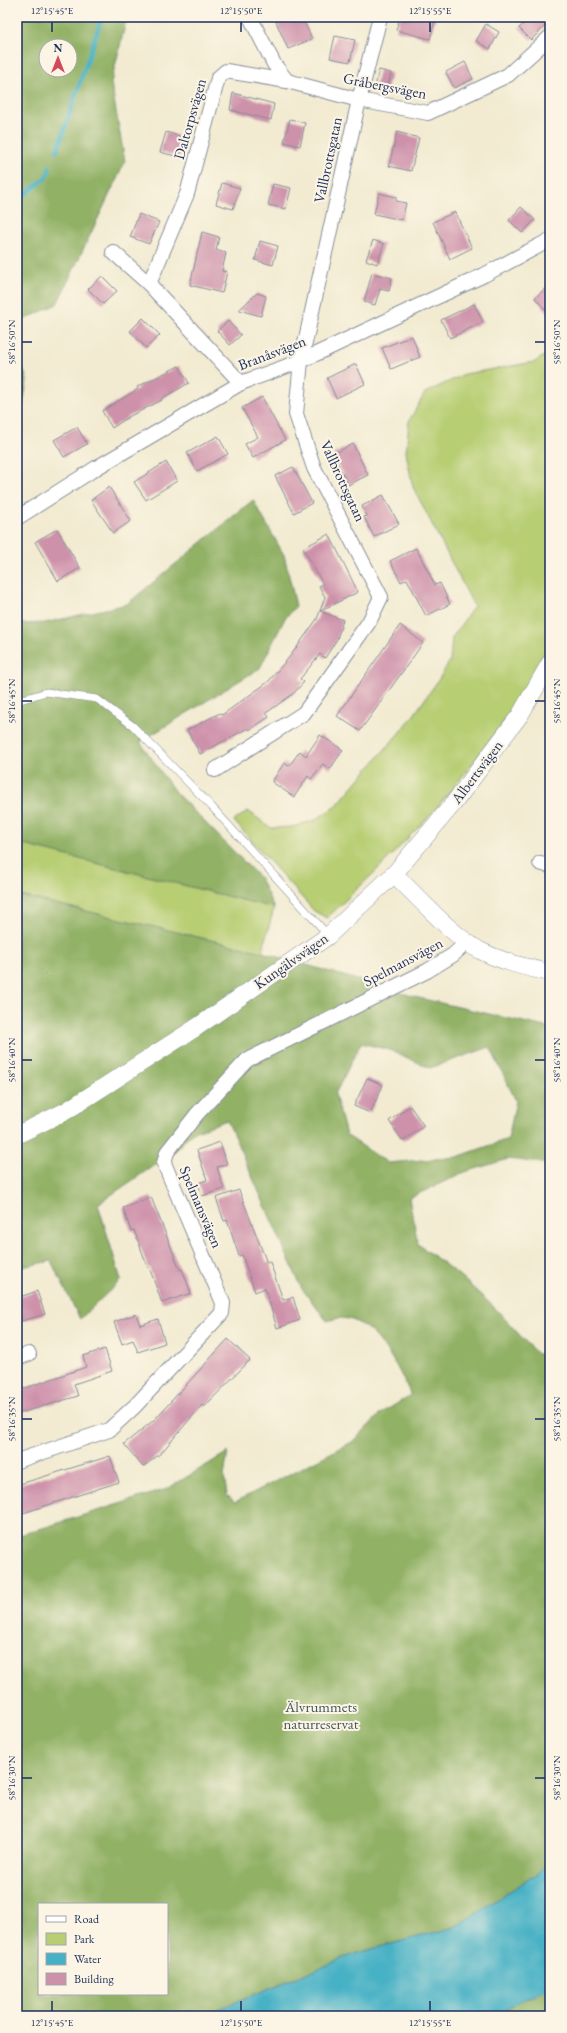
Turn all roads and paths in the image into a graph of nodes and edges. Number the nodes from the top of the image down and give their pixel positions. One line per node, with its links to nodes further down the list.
1 (250, 17): 4 (street)
2 (380, 17): 5 (street, Vallbrottsgatan)
3 (550, 38): 5 (street, Gråbergsvägen)
4 (287, 81): 5 (street, Gråbergsvägen); 8 (street, Daltorpsvägen)
5 (359, 100): 9 (street, Vallbrottsgatan)
6 (549, 243): 9 (street, Branåsvägen)
7 (113, 252): 8 (street)
8 (149, 284): 10 (street)
9 (301, 361): 10 (street, Branåsvägen); 14 (street, Vallbrottsgatan)
10 (241, 383): 11 (street, Branåsvägen)
11 (17, 518)
12 (550, 663): 15 (street, Albertsvägen)
13 (17, 701): 16 (lane)
14 (215, 770)
15 (394, 874): 16 (street, Kungälvsvägen); 17 (street)
16 (328, 936): 19 (street, Kungälvsvägen)
17 (467, 942): 18 (street); 20 (street, Spelmansvägen)
18 (550, 973)
19 (17, 1136)
20 (17, 1461)

